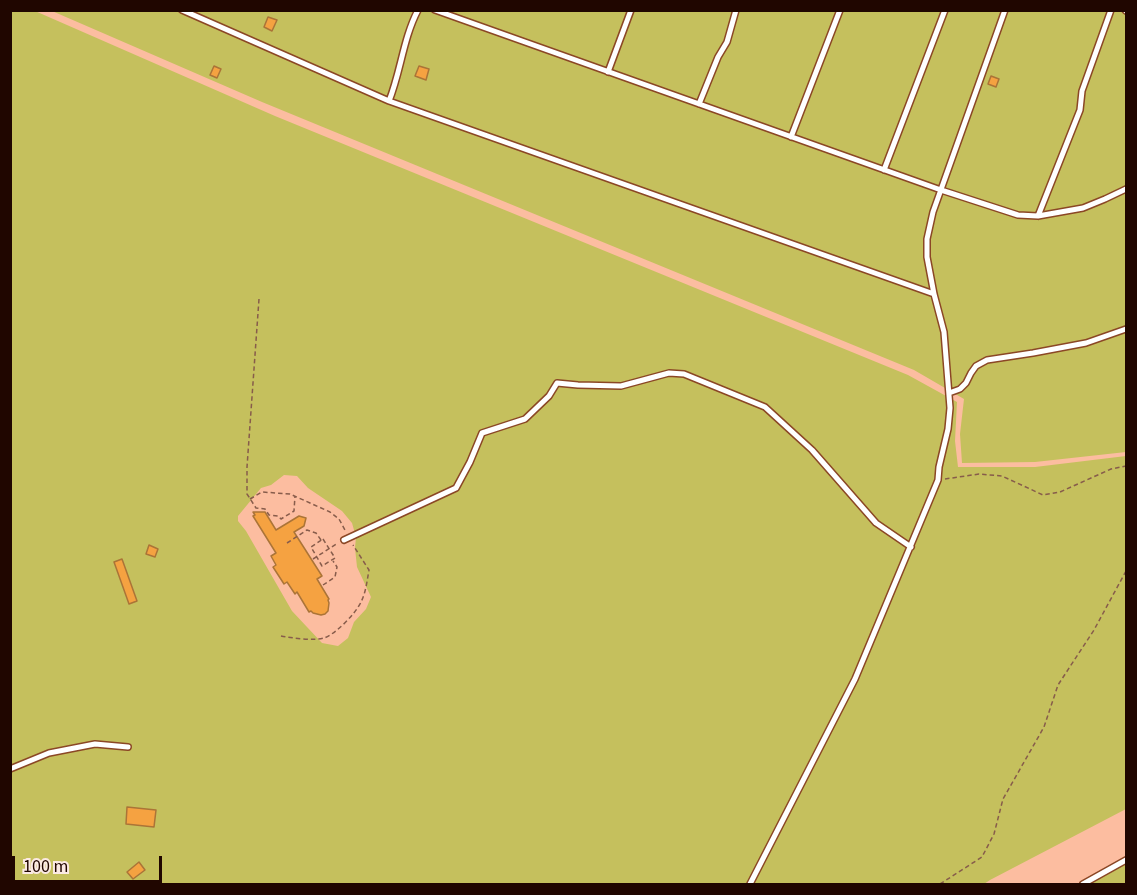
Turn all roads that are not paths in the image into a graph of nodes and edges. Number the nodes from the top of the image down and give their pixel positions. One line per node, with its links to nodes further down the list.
1 (182, 10): 11 (lane)
2 (418, 10): 11 (lane)
3 (435, 10): 10 (lane)
4 (631, 10): 10 (lane)
5 (736, 10): 12 (lane)
6 (840, 10): 13 (lane)
7 (945, 10): 14 (lane)
8 (1005, 10): 16 (lane)
9 (1112, 10): 17 (lane)
10 (608, 72): 12 (lane)
11 (389, 101): 18 (lane)
12 (699, 104): 13 (lane)
13 (791, 137): 14 (lane)
14 (884, 170): 16 (lane)
15 (1126, 189): 17 (lane)
16 (941, 190): 17 (lane); 18 (lane)
17 (1038, 216)
18 (934, 294): 20 (lane)
19 (1126, 329): 20 (lane)
20 (949, 393): 22 (lane)
21 (346, 538): 22 (lane)
22 (911, 547): 26 (lane)
23 (128, 747): 24 (lane)
24 (10, 769)
25 (1126, 860): 27 (lane)
26 (750, 885)
27 (1083, 885)

